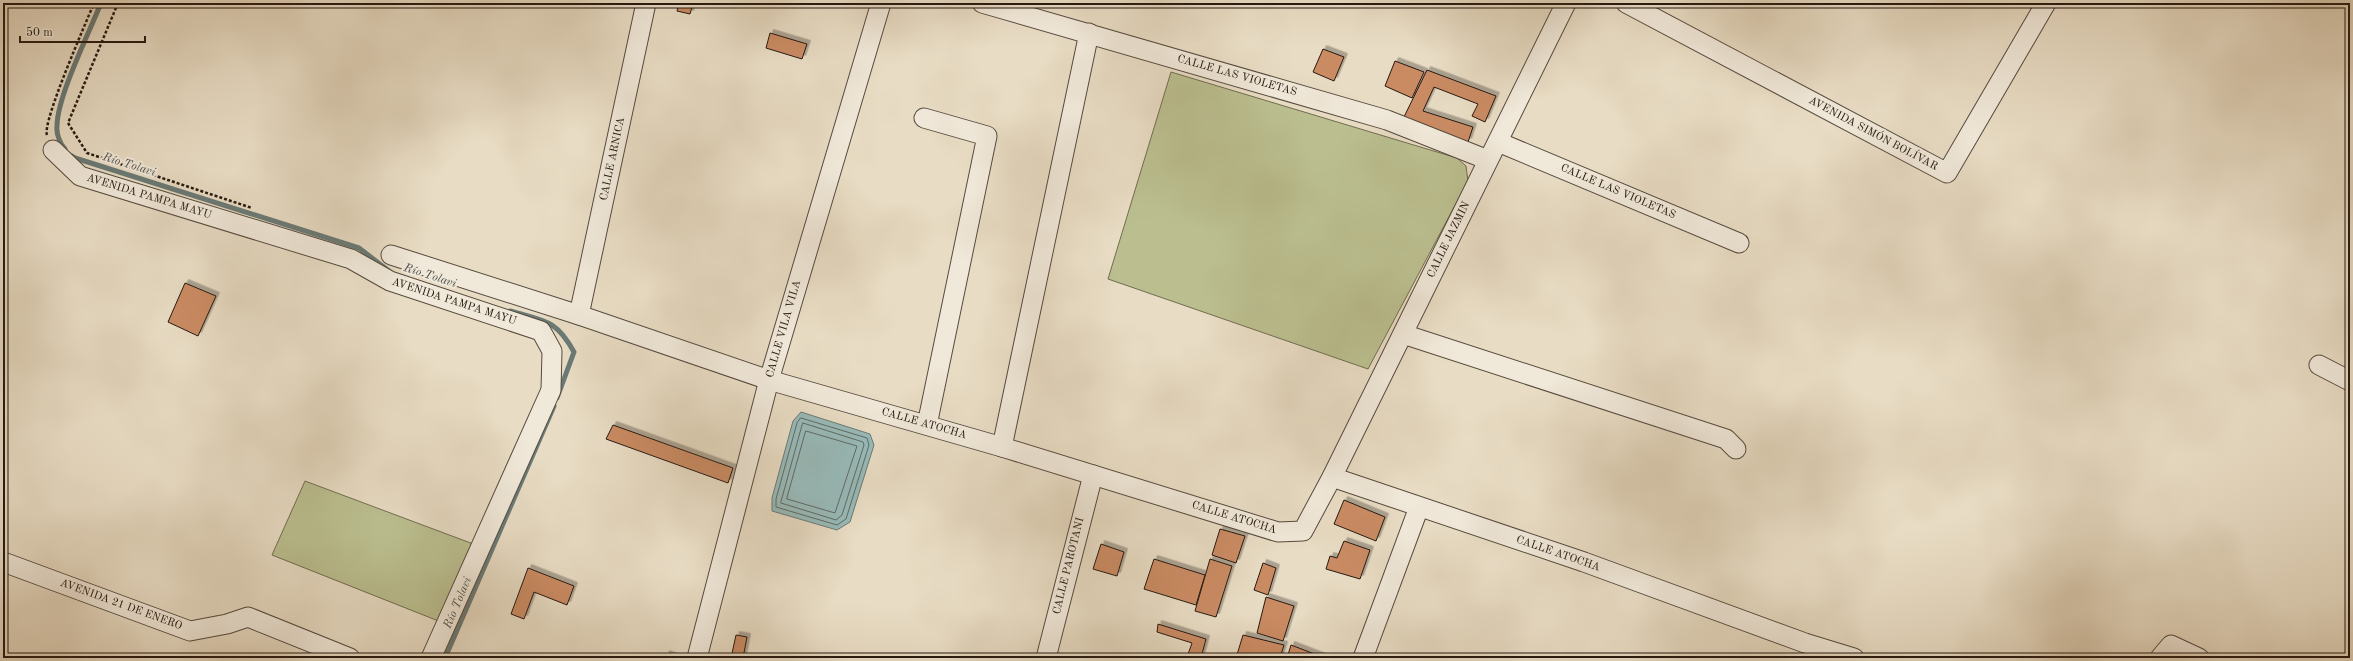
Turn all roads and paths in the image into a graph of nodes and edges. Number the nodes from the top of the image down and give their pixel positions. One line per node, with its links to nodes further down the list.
1 (94, 3): 12 (path)
2 (118, 3): 14 (path, AVENIDA PAMPA MAYU)
3 (646, 3): 17 (street, CALLE ARNICA)
4 (881, 3): 20 (street, CALLE VILA VILA)
5 (982, 3): 9 (street, CALLE LAS VIOLETAS)
6 (1566, 3): 11 (street, CALLE JAZMIN)
7 (1626, 3): 8 (street, AVENIDA SIMÓN BOLÍVAR)
8 (2046, 3)
9 (1089, 33): 13 (street, CALLE LAS VIOLETAS); 23 (street)
10 (924, 118): 22 (street)
11 (1498, 142): 13 (street, CALLE JAZMIN); 15 (street, CALLE LAS VIOLETAS)
12 (53, 150): 30 (street, AVENIDA PAMPA MAYU)
13 (1488, 160): 18 (street, CALLE JAZMIN)
14 (258, 210)
15 (1739, 243)
16 (391, 255): 17 (street)
17 (579, 315): 20 (street, CALLE ATOCHA)
18 (1403, 334): 24 (street); 26 (street, CALLE JAZMIN)
19 (2319, 365): 21 (street)
20 (769, 380): 22 (street, CALLE ATOCHA); 31 (street, CALLE VILA VILA)
21 (2350, 381)
22 (927, 425): 23 (street, CALLE ATOCHA)
23 (1002, 447): 25 (street, CALLE ATOCHA)
24 (1736, 449)
25 (1093, 475): 26 (street, CALLE ATOCHA); 32 (street, CALLE PAROTANI)
26 (1332, 477): 27 (street, CALLE ATOCHA)
27 (1419, 508): 33 (street); 34 (street, CALLE ATOCHA)
28 (6, 563): 29 (street, AVENIDA 21 DE ENERO)
29 (350, 658)
30 (432, 658)
31 (697, 658)
32 (1046, 658)
33 (1363, 658)
34 (1854, 658)
35 (2160, 658): 36 (street)
36 (2199, 658)

